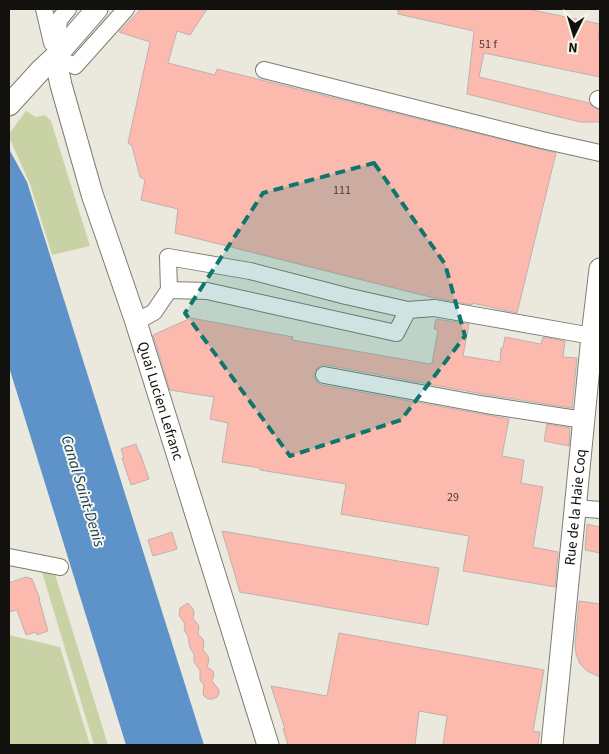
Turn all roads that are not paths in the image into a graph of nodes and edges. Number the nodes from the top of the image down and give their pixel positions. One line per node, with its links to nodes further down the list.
1 (44, 9): 5 (street)
2 (68, 9): 5 (street)
3 (97, 9): 5 (main road)
4 (126, 9): 5 (street)
5 (55, 57): 7 (main road); 12 (main road, Quai Lucien Lefranc)
6 (264, 70): 8 (street)
7 (14, 99)
8 (600, 153)
9 (600, 270): 13 (main road, Rue de la Haie Coq)
10 (170, 290): 11 (street); 11 (street); 12 (street)
11 (408, 310): 13 (street)
12 (136, 322): 20 (main road, Quai Lucien Lefranc)
13 (592, 336): 15 (main road, Rue de la Haie Coq)
14 (324, 375): 15 (street)
15 (584, 420): 16 (main road, Rue de la Haie Coq)
16 (576, 508): 17 (street); 21 (main road, Rue de la Haie Coq)
17 (600, 510)
18 (9, 557): 19 (street)
19 (60, 567)
20 (268, 745)
21 (552, 745)

